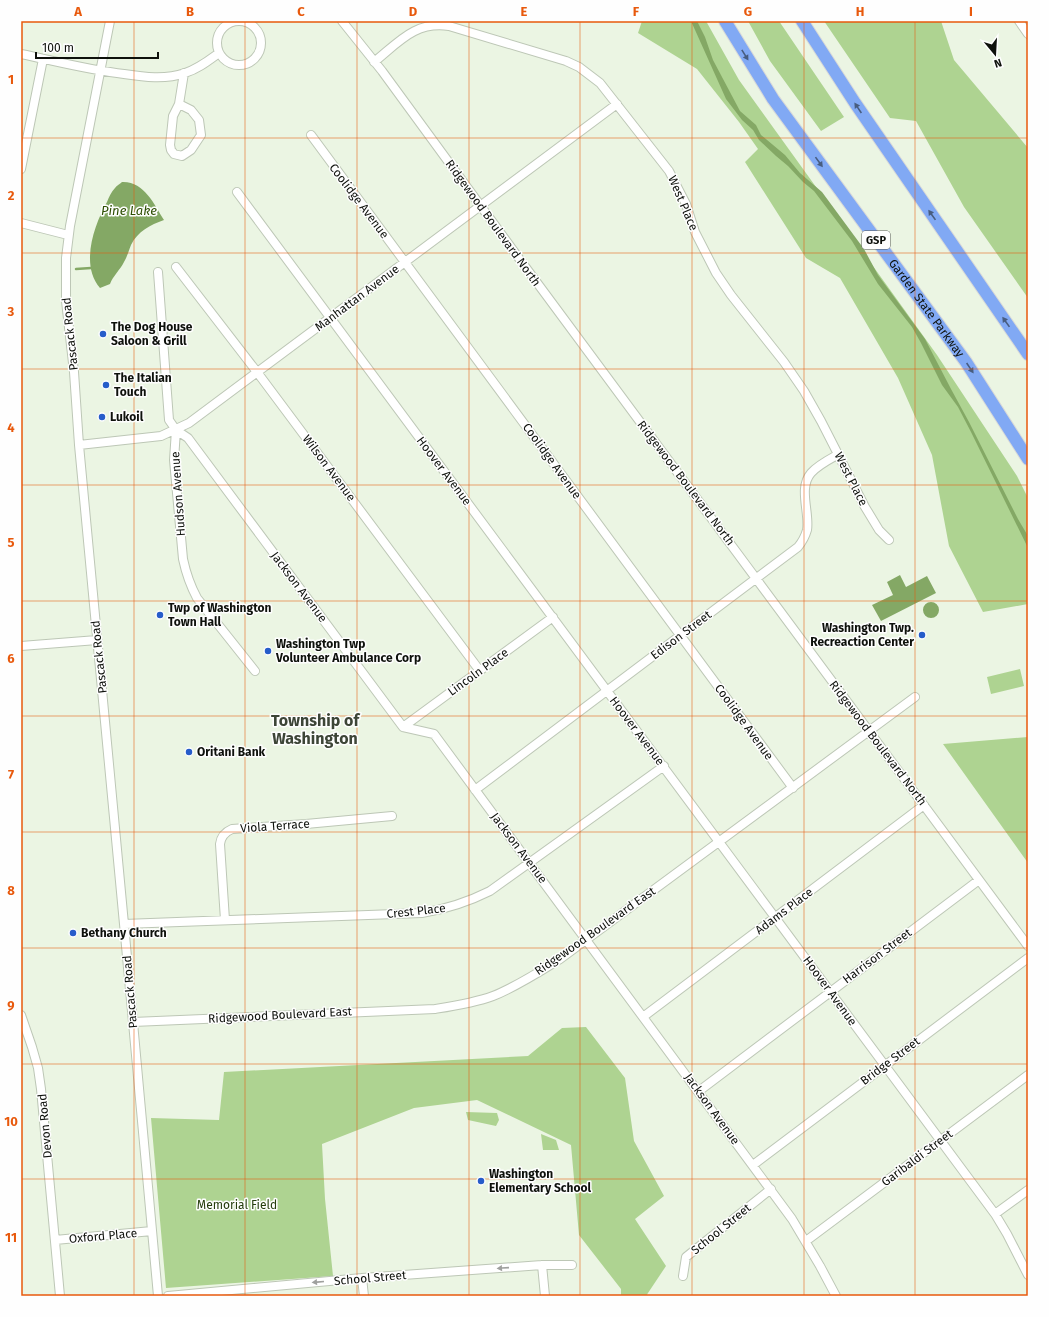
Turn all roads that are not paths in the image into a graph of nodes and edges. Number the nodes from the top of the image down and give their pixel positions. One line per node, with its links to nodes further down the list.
1 (110, 21): 11 (street, Pascack Road)
2 (342, 21): 10 (street, Ridgewood Boulevard North)
3 (725, 21): 30 (highway, Garden State Parkway / GSP, one-way to 30)
4 (802, 21): 25 (highway, one-way to 4)
5 (1019, 21): 6 (street)
6 (1028, 34)
7 (219, 53): 7 (street); 12 (street)
8 (21, 54): 9 (street)
9 (43, 58): 11 (street); 16 (street)
10 (374, 62): 14 (street, West Place); 18 (street, Ridgewood Boulevard North)
11 (100, 71): 12 (street); 20 (street, Pascack Road)
12 (184, 74): 13 (street)
13 (178, 104): 13 (street)
14 (617, 104): 18 (street, Manhattan Avenue); 29 (street, West Place)
15 (310, 135): 21 (street, Coolidge Avenue)
16 (21, 169)
17 (237, 192): 24 (street, Hoover Avenue)
18 (481, 206): 21 (street, Manhattan Avenue); 32 (street, Ridgewood Boulevard North)
19 (21, 223): 20 (street)
20 (68, 235): 28 (street, Pascack Road)
21 (405, 262): 24 (street, Manhattan Avenue); 34 (street, Coolidge Avenue)
22 (176, 267): 26 (street, Wilson Avenue)
23 (158, 272): 27 (street, Hudson Avenue)
24 (330, 318): 26 (street, Manhattan Avenue); 33 (street, Hoover Avenue)
25 (1028, 354)
26 (257, 372): 27 (street, Manhattan Avenue); 38 (street, Wilson Avenue)
27 (176, 430): 28 (street, Manhattan Avenue); 37 (street, Hudson Avenue); 41 (street, Jackson Avenue)
28 (78, 445): 35 (street, Pascack Road)
29 (839, 454): 31 (street, West Place); 32 (street, Edison Street)
30 (1028, 459)
31 (889, 540)
32 (756, 579): 34 (street, Edison Street); 42 (street, Ridgewood Boulevard North)
33 (553, 617): 38 (street, Lincoln Place); 39 (street, Hoover Avenue)
34 (681, 635): 39 (street, Edison Street); 44 (street, Coolidge Avenue)
35 (97, 640): 36 (street); 53 (street, Pascack Road)
36 (21, 646)
37 (255, 671)
38 (480, 671): 41 (street, Lincoln Place)
39 (607, 690): 43 (street, Hoover Avenue); 45 (street, Edison Street)
40 (915, 697): 42 (street, Ridgewood Boulevard East)
41 (403, 727): 45 (street, Jackson Avenue)
42 (869, 731): 44 (street, Ridgewood Boulevard East); 46 (street, Ridgewood Boulevard North)
43 (664, 766): 48 (street, Hoover Avenue); 49 (street, Crest Place)
44 (793, 788): 48 (street, Ridgewood Boulevard East)
45 (475, 790): 49 (street, Jackson Avenue)
46 (924, 805): 50 (street, Ridgewood Boulevard North); 51 (street, Adams Place)
47 (392, 816): 52 (street, Viola Terrace)
48 (720, 842): 51 (street, Hoover Avenue); 54 (street, Ridgewood Boulevard East)
49 (529, 863): 52 (street, Crest Place); 54 (street, Jackson Avenue)
50 (979, 880): 55 (street, Ridgewood Boulevard North); 57 (street, Harrison Street)
51 (775, 917): 57 (street, Hoover Avenue); 59 (street, Adams Place)
52 (225, 920): 53 (street, Crest Place)
53 (124, 924): 60 (street, Pascack Road)
54 (586, 940): 59 (street, Jackson Avenue); 60 (street, Ridgewood Boulevard East)
55 (1028, 946)
56 (1028, 958): 61 (street, Bridge Street)
57 (830, 992): 61 (street, Hoover Avenue); 63 (street, Harrison Street)
58 (21, 1015): 70 (street, Devon Road)
59 (643, 1017): 63 (street, Jackson Avenue)
60 (133, 1022): 69 (street, Pascack Road)
61 (885, 1065): 64 (street, Hoover Avenue); 65 (street, Bridge Street)
62 (1028, 1075): 64 (street, Garibaldi Street)
63 (699, 1091): 65 (street, Jackson Avenue)
64 (941, 1140): 68 (street, Hoover Avenue); 71 (street, Garibaldi Street)
65 (753, 1164): 66 (street, Jackson Avenue)
66 (771, 1189): 71 (street, Jackson Avenue); 75 (street, School Street)
67 (1028, 1190): 68 (street)
68 (995, 1214): 74 (street, Hoover Avenue)
69 (152, 1231): 70 (street, Oxford Place); 78 (street, Pascack Road)
70 (55, 1240): 77 (street, Devon Road)
71 (806, 1241): 82 (street, Jackson Avenue)
72 (542, 1265): 73 (street, School Street); 76 (street, School Street, one-way to 76); 81 (street)
73 (572, 1265)
74 (1028, 1275)
75 (683, 1276)
76 (362, 1278): 79 (street, School Street, one-way to 79); 80 (street)
77 (60, 1296)
78 (158, 1296)
79 (168, 1296)
80 (364, 1296)
81 (545, 1296)
82 (836, 1296)

